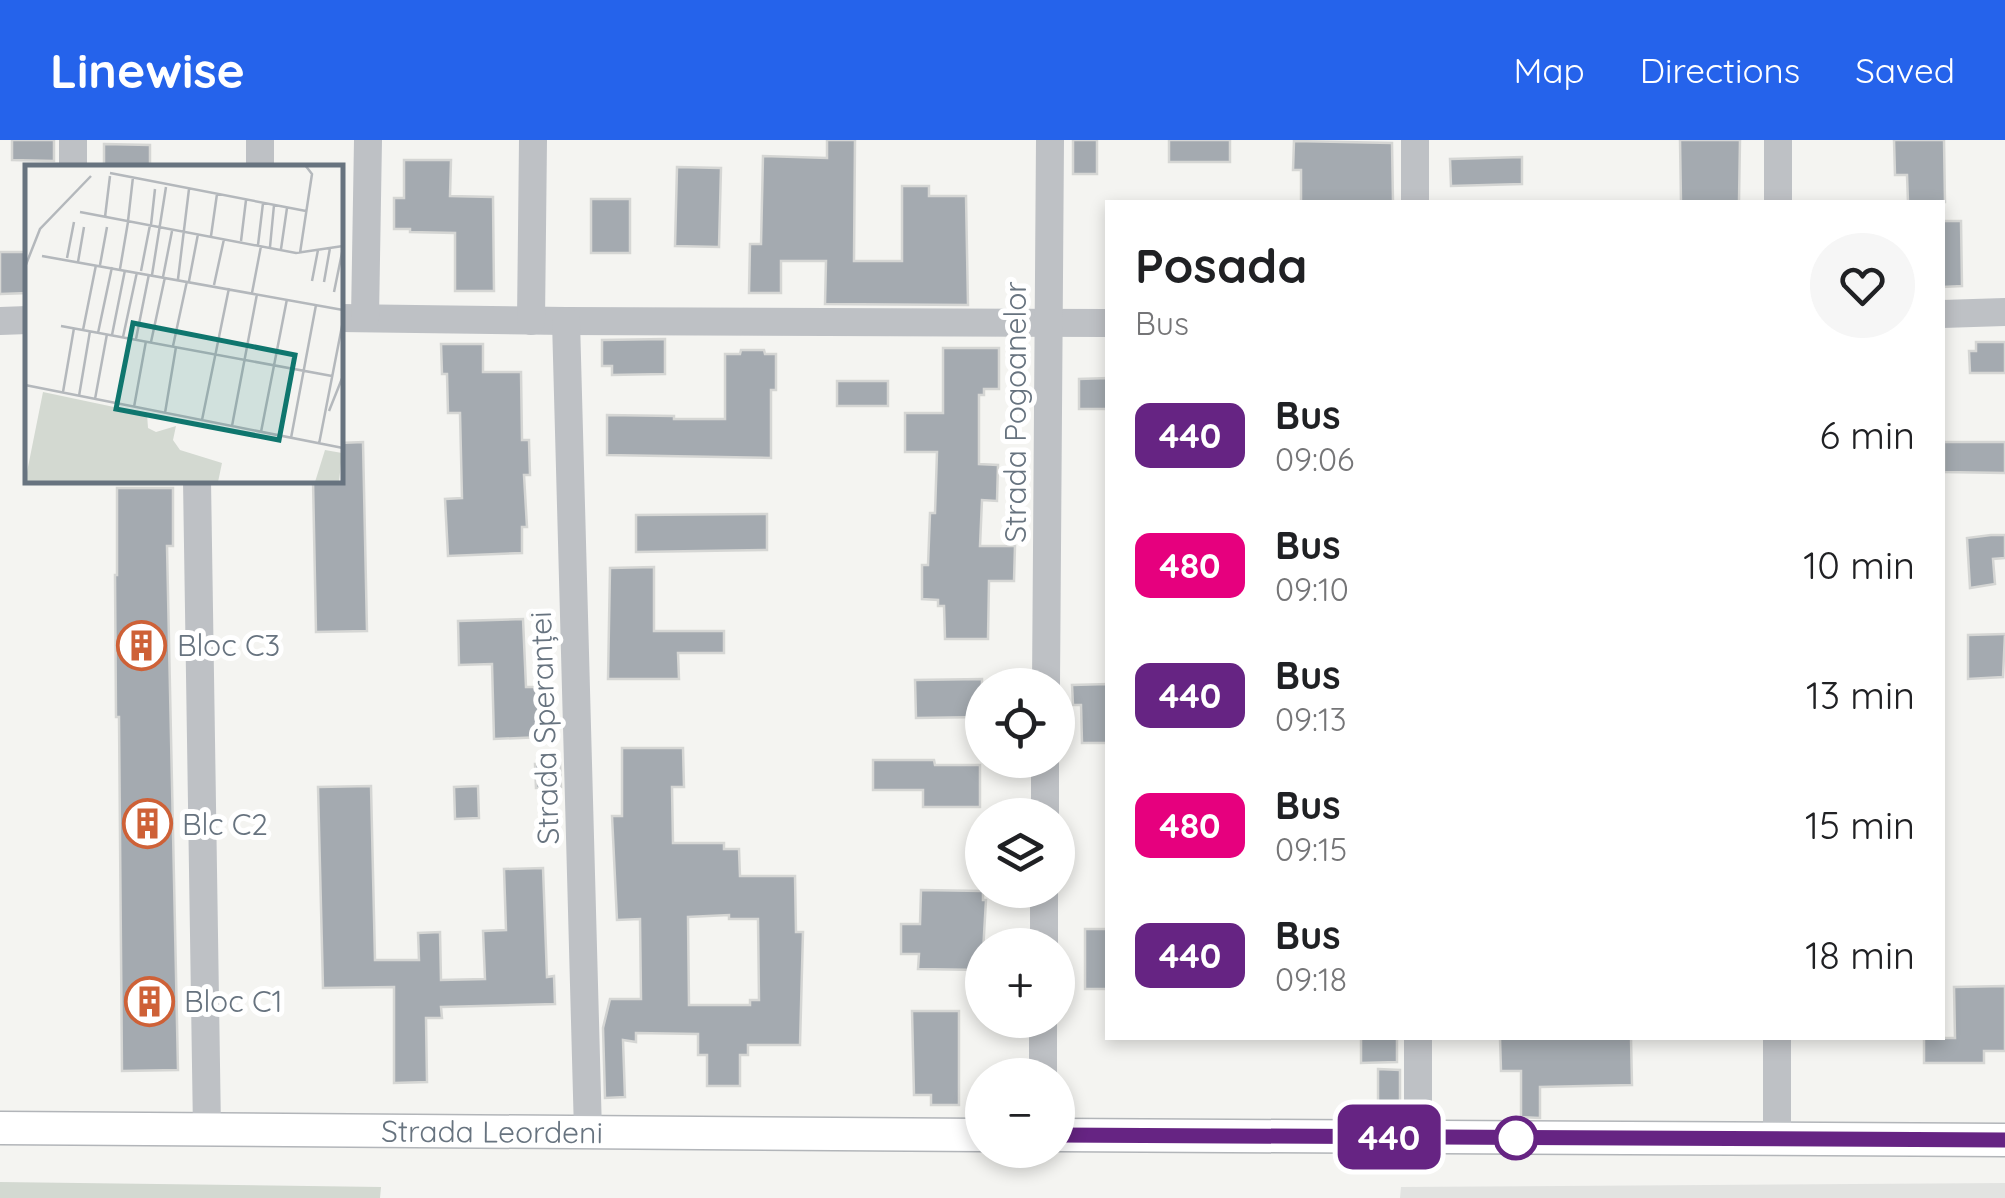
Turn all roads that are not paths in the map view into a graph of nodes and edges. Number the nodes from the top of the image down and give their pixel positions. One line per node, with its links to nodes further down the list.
1 (73, 140): 7 (street)
2 (368, 140): 12 (street)
3 (533, 140): 15 (street)
4 (1050, 140): 18 (street, Strada Pogoanelor)
5 (1414, 140): 8 (street)
6 (1778, 140): 9 (street)
7 (72, 165)
8 (1415, 200)
9 (1778, 200)
10 (2005, 312): 11 (street)
11 (1945, 314)
12 (352, 318): 15 (street)
13 (25, 320): 14 (street)
14 (0, 321)
15 (531, 321): 16 (street)
16 (566, 321): 18 (street); 25 (street, Strada Speranței)
17 (1105, 323): 18 (street)
18 (1048, 324): 20 (street, Strada Pogoanelor)
19 (196, 482): 24 (street)
20 (1046, 668)
21 (1418, 1040): 28 (street)
22 (1776, 1040): 29 (street)
23 (0, 1128): 24 (main road, Strada Leordeni)
24 (207, 1130): 25 (main road, Strada Leordeni)
25 (588, 1132): 26 (main road, Strada Leordeni)
26 (965, 1135)
27 (1075, 1135): 28 (main road)
28 (1418, 1137): 29 (main road)
29 (1776, 1138): 30 (main road)
30 (2005, 1140)

